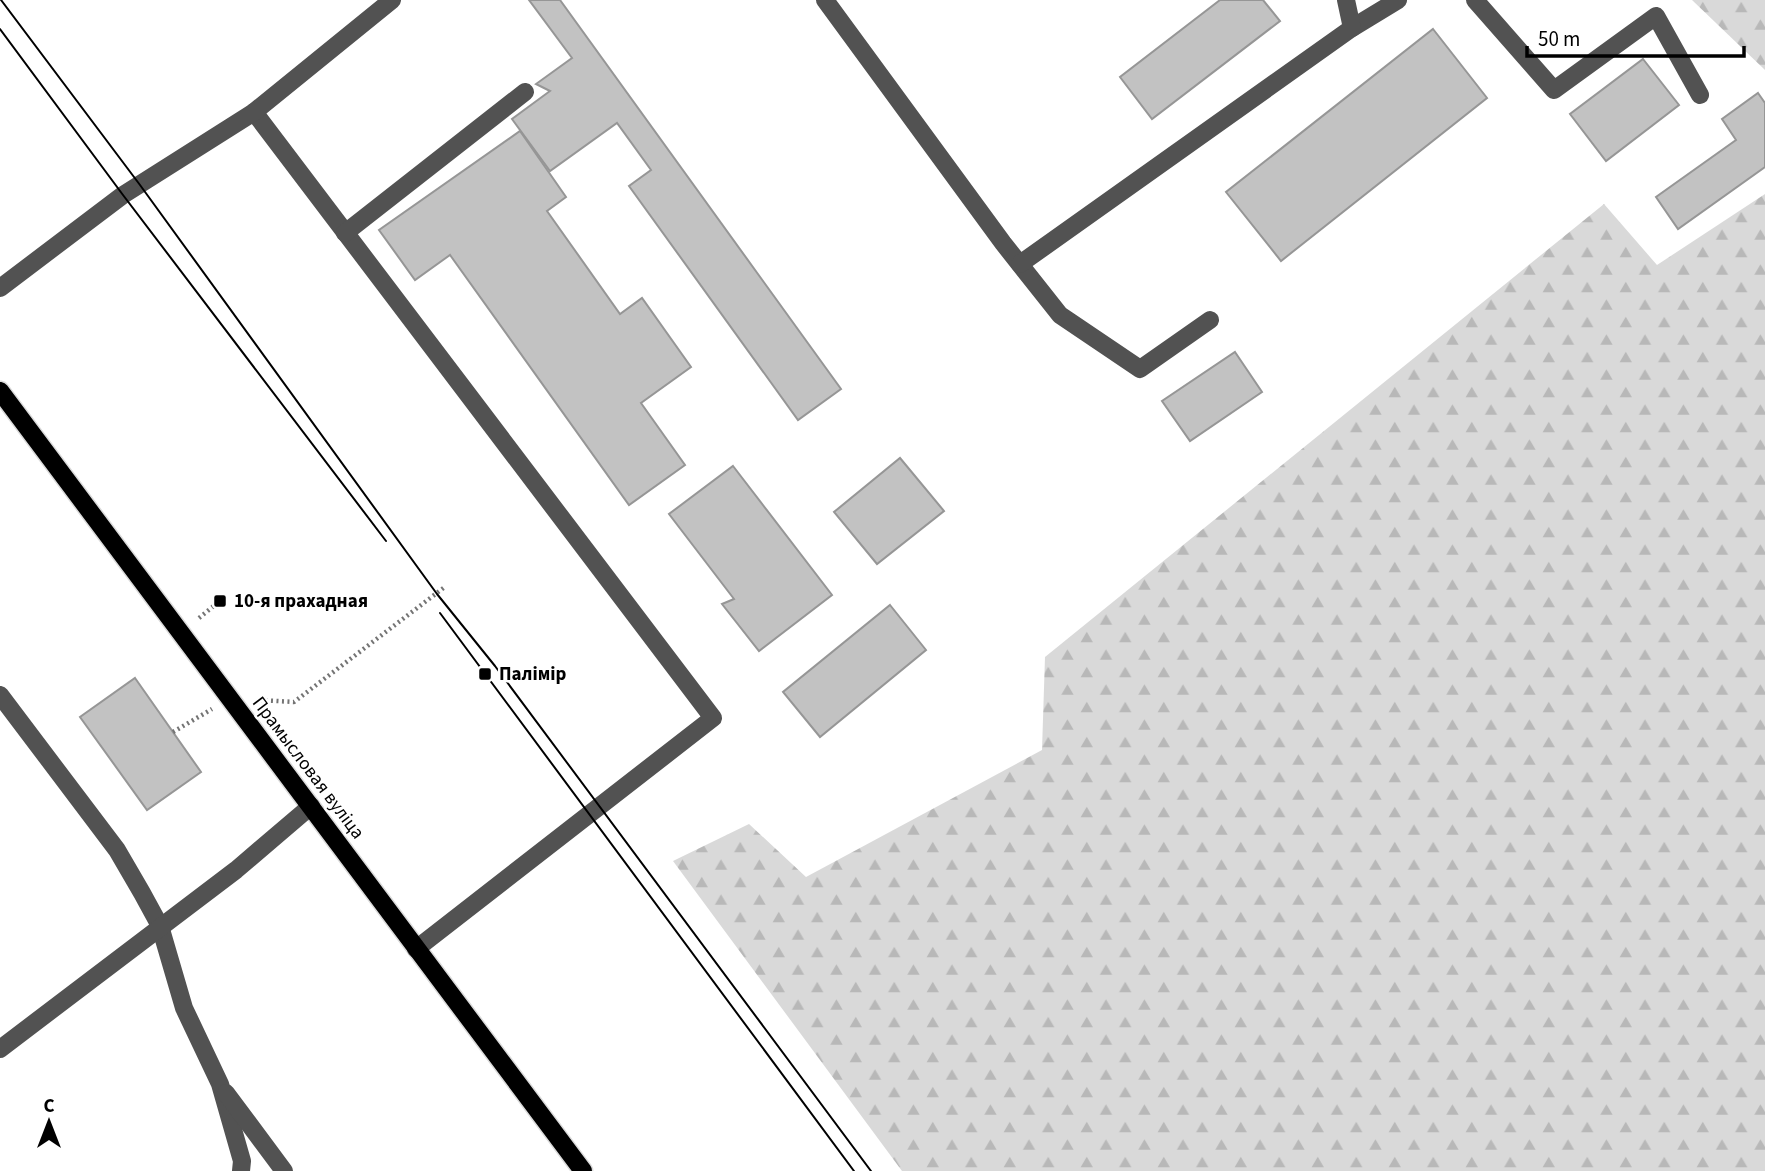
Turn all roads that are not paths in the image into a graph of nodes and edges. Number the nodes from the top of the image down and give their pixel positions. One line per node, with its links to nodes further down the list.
1 (824, 0): 11 (street)
2 (1346, 0): 6 (street)
3 (1398, 0): 6 (street)
4 (1475, 0): 8 (street)
5 (382, 4): 9 (street)
6 (1352, 28): 11 (street)
7 (525, 92): 10 (street)
8 (1700, 95)
9 (254, 112): 10 (street); 12 (street)
10 (345, 233): 18 (street)
11 (1020, 264): 13 (street)
12 (0, 288)
13 (1210, 320)
14 (0, 391): 16 (main road, Прамысловая вуліца)
15 (0, 695): 17 (street)
16 (311, 806): 17 (street); 18 (main road, Прамысловая вуліца)
17 (160, 926): 19 (street); 20 (street)
18 (416, 950): 23 (main road, Прамысловая вуліца)
19 (0, 1049)
20 (220, 1084): 21 (street); 22 (street)
21 (241, 1171)
22 (284, 1171)
23 (583, 1171)

